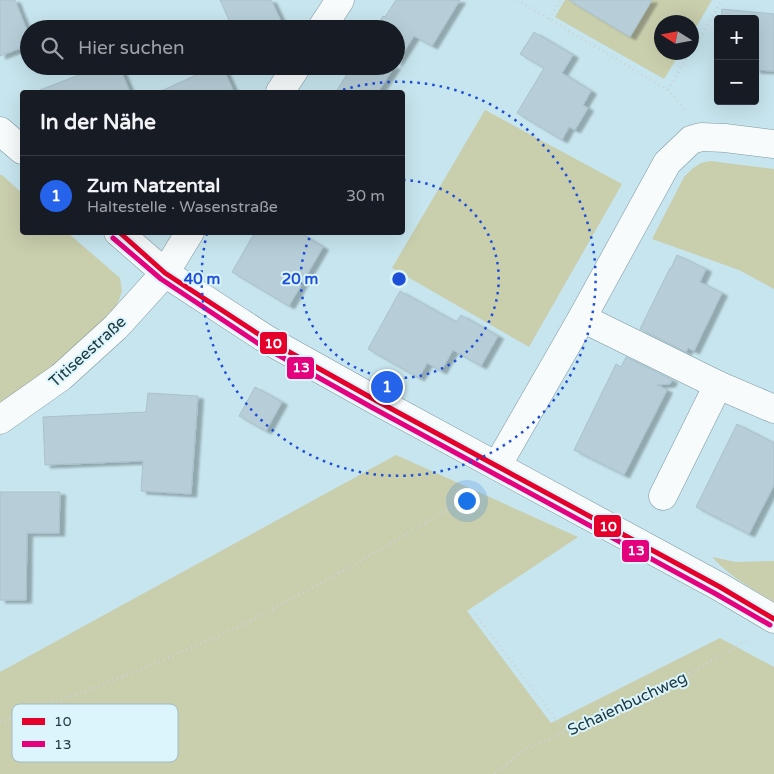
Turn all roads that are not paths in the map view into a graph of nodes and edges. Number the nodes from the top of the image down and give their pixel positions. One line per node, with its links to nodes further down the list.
1 (340, 0): 2 (street)
2 (328, 20)
3 (291, 75): 4 (street)
4 (281, 90)
5 (0, 130): 7 (street)
6 (774, 144): 11 (street)
7 (20, 148)
8 (122, 235): 10 (street)
9 (188, 235): 10 (street, Titiseestraße)
10 (165, 272): 14 (street, Titiseestraße); 15 (street)
11 (582, 318): 12 (street); 15 (street)
12 (718, 385): 13 (street); 16 (street)
13 (774, 410)
14 (0, 420)
15 (491, 477): 17 (street)
16 (663, 496)
17 (774, 619)

